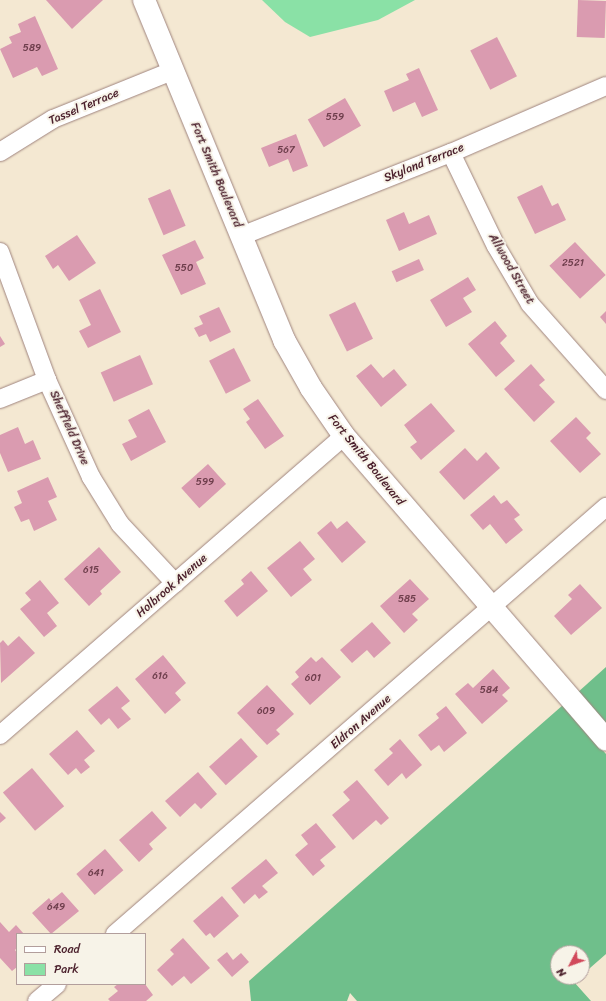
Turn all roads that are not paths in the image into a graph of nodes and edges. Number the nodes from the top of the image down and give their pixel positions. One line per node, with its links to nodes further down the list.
1 (144, 0): 2 (street, Fort Smith Boulevard)
2 (172, 71): 4 (street, Tassel Terrace); 6 (street, Fort Smith Boulevard)
3 (606, 86): 5 (street, Skyland Terrace)
4 (0, 152)
5 (451, 153): 6 (street, Skyland Terrace); 9 (street, Allwood Street)
6 (241, 236): 11 (street, Fort Smith Boulevard)
7 (0, 252): 8 (street, Sheffield Drive)
8 (47, 380): 10 (street); 13 (street, Sheffield Drive)
9 (606, 390)
10 (0, 399)
11 (344, 436): 13 (street, Holbrook Avenue); 14 (street, Fort Smith Boulevard)
12 (606, 508): 14 (street, Eldron Avenue)
13 (175, 583): 15 (street, Holbrook Avenue)
14 (491, 610): 16 (street, Fort Smith Boulevard); 17 (street, Eldron Avenue)
15 (0, 735)
16 (606, 740)
17 (116, 933)
18 (56, 985): 19 (street)
19 (37, 1001)

